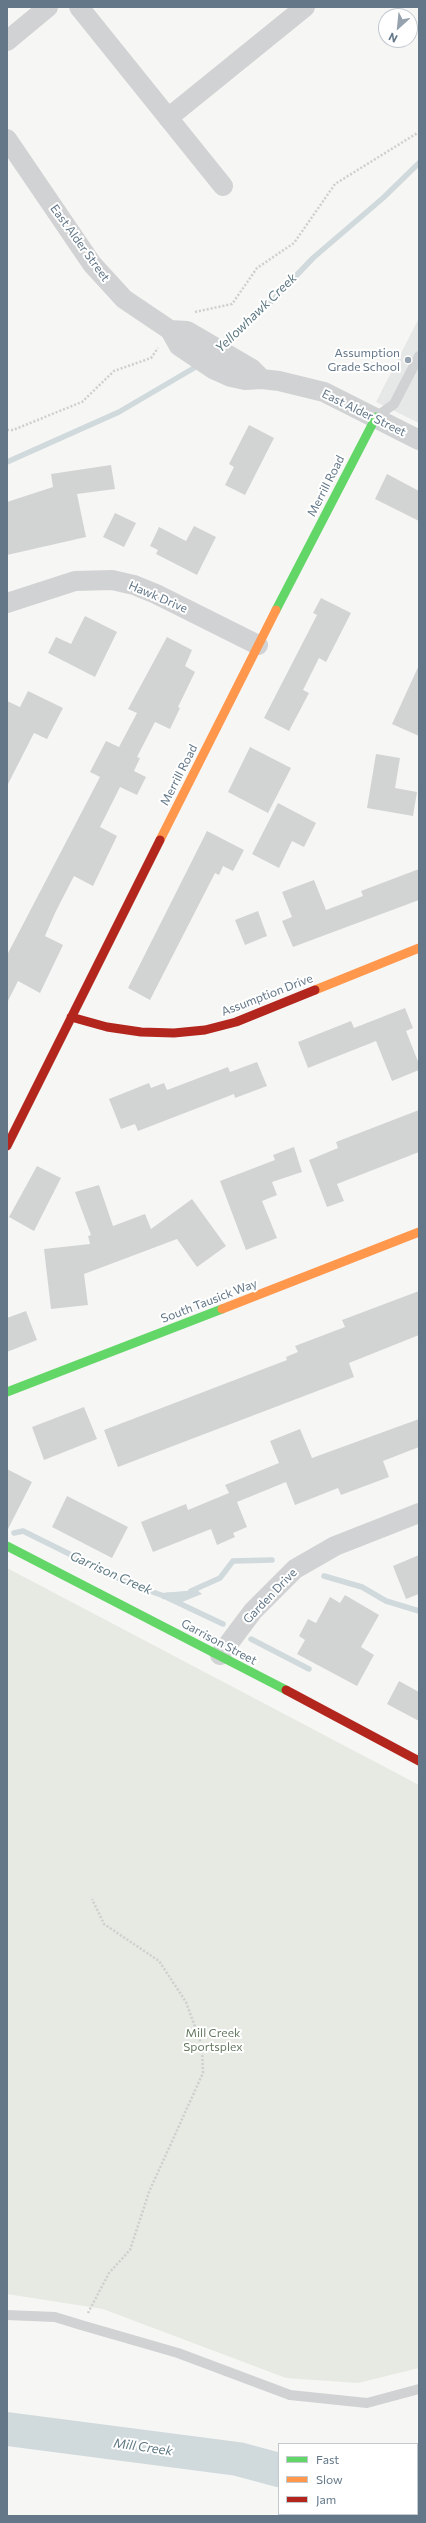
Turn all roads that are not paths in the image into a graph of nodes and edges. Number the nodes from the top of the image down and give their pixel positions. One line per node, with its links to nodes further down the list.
1 (48, 7): 4 (street)
2 (79, 7): 5 (street)
3 (305, 7): 5 (street)
4 (7, 41)
5 (168, 118): 7 (street)
6 (7, 139): 9 (street, East Alder Street)
7 (223, 186)
8 (419, 356): 9 (lane)
9 (376, 417): 10 (street, East Alder Street); 12 (street, Merrill Road)
10 (419, 440)
11 (7, 603): 12 (street, Hawk Drive)
12 (258, 645): 14 (street, Merrill Road)
13 (419, 948): 14 (street, Assumption Drive)
14 (71, 1017): 15 (street, Merrill Road)
15 (7, 1146)
16 (419, 1232): 17 (street, South Tausick Way)
17 (7, 1392)
18 (419, 1513): 20 (street, Garden Drive)
19 (7, 1546): 20 (street, Garrison Street)
20 (220, 1655): 21 (street, Garrison Street)
21 (419, 1762)
22 (7, 2315): 23 (lane)
23 (419, 2389)

